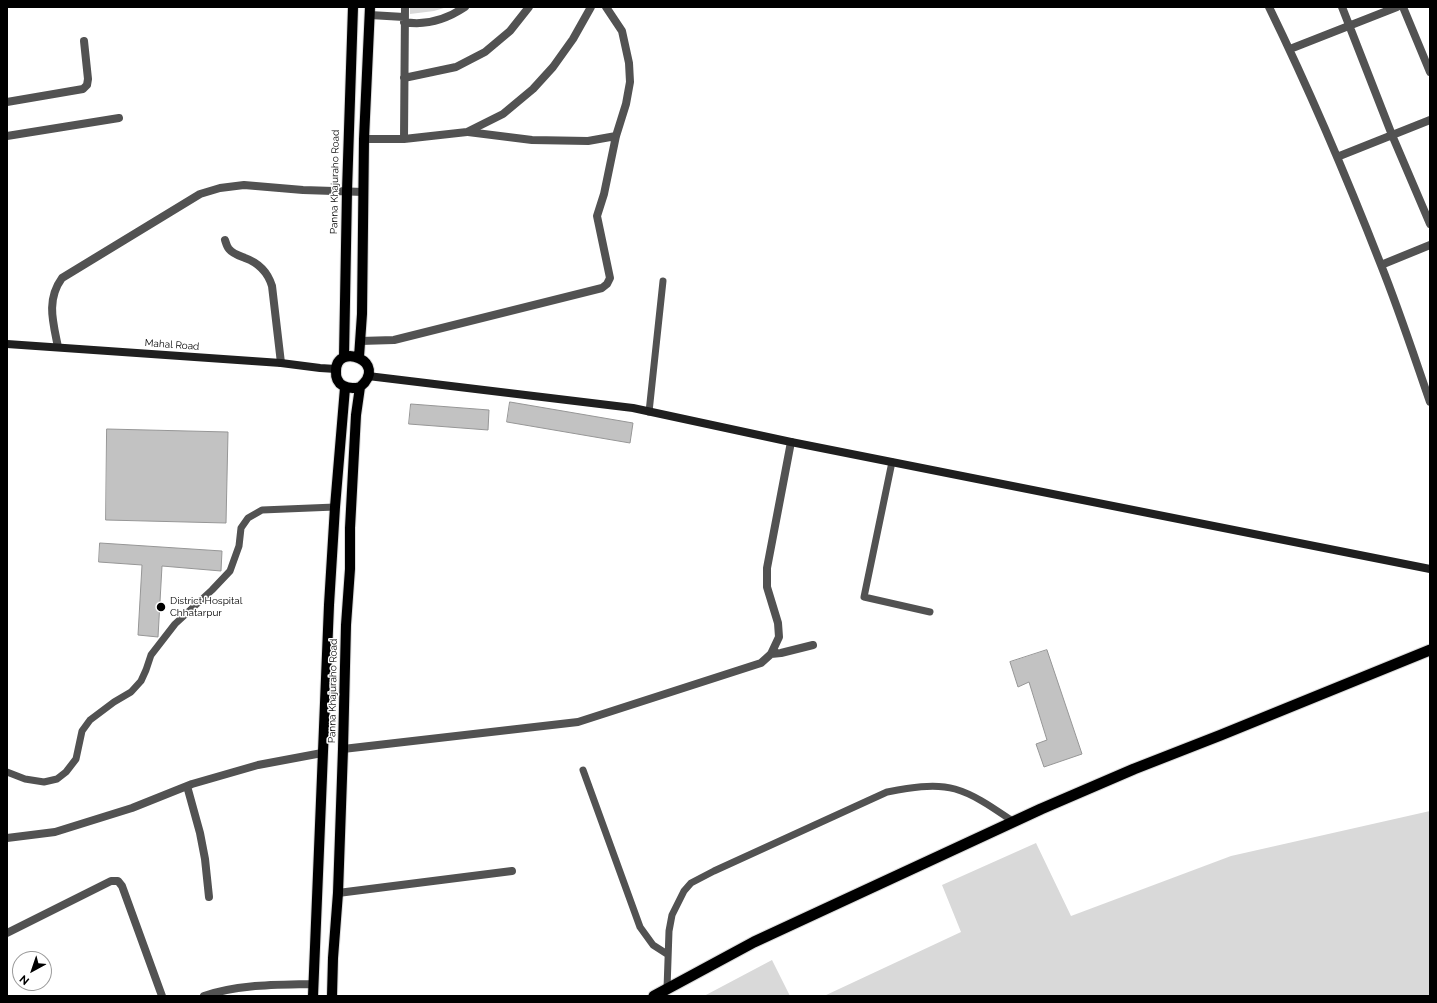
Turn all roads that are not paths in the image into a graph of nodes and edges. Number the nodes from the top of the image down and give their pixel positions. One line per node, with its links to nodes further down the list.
1 (352, 7): 28 (main road, Panna Khajuraho Road)
2 (405, 7): 12 (street)
3 (465, 7): 12 (street)
4 (529, 7): 17 (street)
5 (591, 7): 21 (street)
6 (606, 7): 24 (street)
7 (1269, 7): 15 (street)
8 (1342, 7): 13 (street)
9 (1397, 7): 13 (street)
10 (1403, 7): 16 (street)
11 (370, 11): 12 (street); 25 (main road)
12 (404, 20): 17 (street)
13 (1349, 26): 15 (street); 22 (street)
14 (84, 41): 18 (street)
15 (1290, 49): 27 (street)
16 (1430, 72)
17 (404, 78): 26 (street)
18 (7, 102)
19 (119, 118): 23 (street)
20 (1430, 120): 22 (street)
21 (467, 132): 24 (street); 26 (street)
22 (1392, 135): 27 (street); 30 (street)
23 (7, 136)
24 (616, 136): 35 (street)
25 (364, 139): 26 (street); 29 (main road)
26 (404, 139)
27 (1337, 157): 33 (street)
28 (347, 190): 29 (street); 37 (street); 39 (main road, Panna Khajuraho Road)
29 (364, 192): 35 (main road)
30 (1430, 224)
31 (225, 240): 40 (street)
32 (1430, 245): 33 (street)
33 (1382, 266): 45 (street)
34 (663, 281): 46 (lane)
35 (360, 341): 38 (main road)
36 (7, 344): 37 (main road, Mahal Road)
37 (58, 347): 40 (main road, Mahal Road)
38 (359, 357): 39 (main road); 42 (main road)
39 (344, 358): 41 (main road)
40 (281, 363): 41 (main road, Mahal Road)
41 (336, 369): 44 (main road)
42 (368, 376): 43 (main road, Panna Khajuraho Road); 46 (main road)
43 (360, 387): 44 (main road); 55 (main road, Panna Khajuraho Road)
44 (345, 388): 49 (main road, Panna Khajuraho Road)
45 (1430, 402)
46 (648, 412): 47 (main road)
47 (791, 442): 48 (main road); 54 (street)
48 (892, 462): 50 (main road); 51 (lane)
49 (335, 507): 56 (main road, Panna Khajuraho Road); 58 (lane)
50 (1430, 569)
51 (930, 612)
52 (813, 645): 54 (street)
53 (1430, 650): 60 (highway)
54 (771, 654): 55 (street)
55 (343, 749): 63 (main road, Panna Khajuraho Road)
56 (322, 753): 59 (street); 67 (main road, Panna Khajuraho Road)
57 (583, 770): 66 (lane)
58 (7, 772)
59 (187, 786): 61 (street); 64 (street)
60 (1014, 822): 66 (lane); 68 (highway)
61 (7, 838)
62 (512, 871): 63 (street)
63 (338, 893): 72 (main road, Panna Khajuraho Road)
64 (209, 898)
65 (7, 933): 69 (street)
66 (667, 954): 68 (lane)
67 (314, 984): 70 (street); 71 (main road, Panna Khajuraho Road)
68 (667, 989): 73 (highway)
69 (162, 996)
70 (204, 996)
71 (313, 996)
72 (332, 996)
73 (654, 996)

